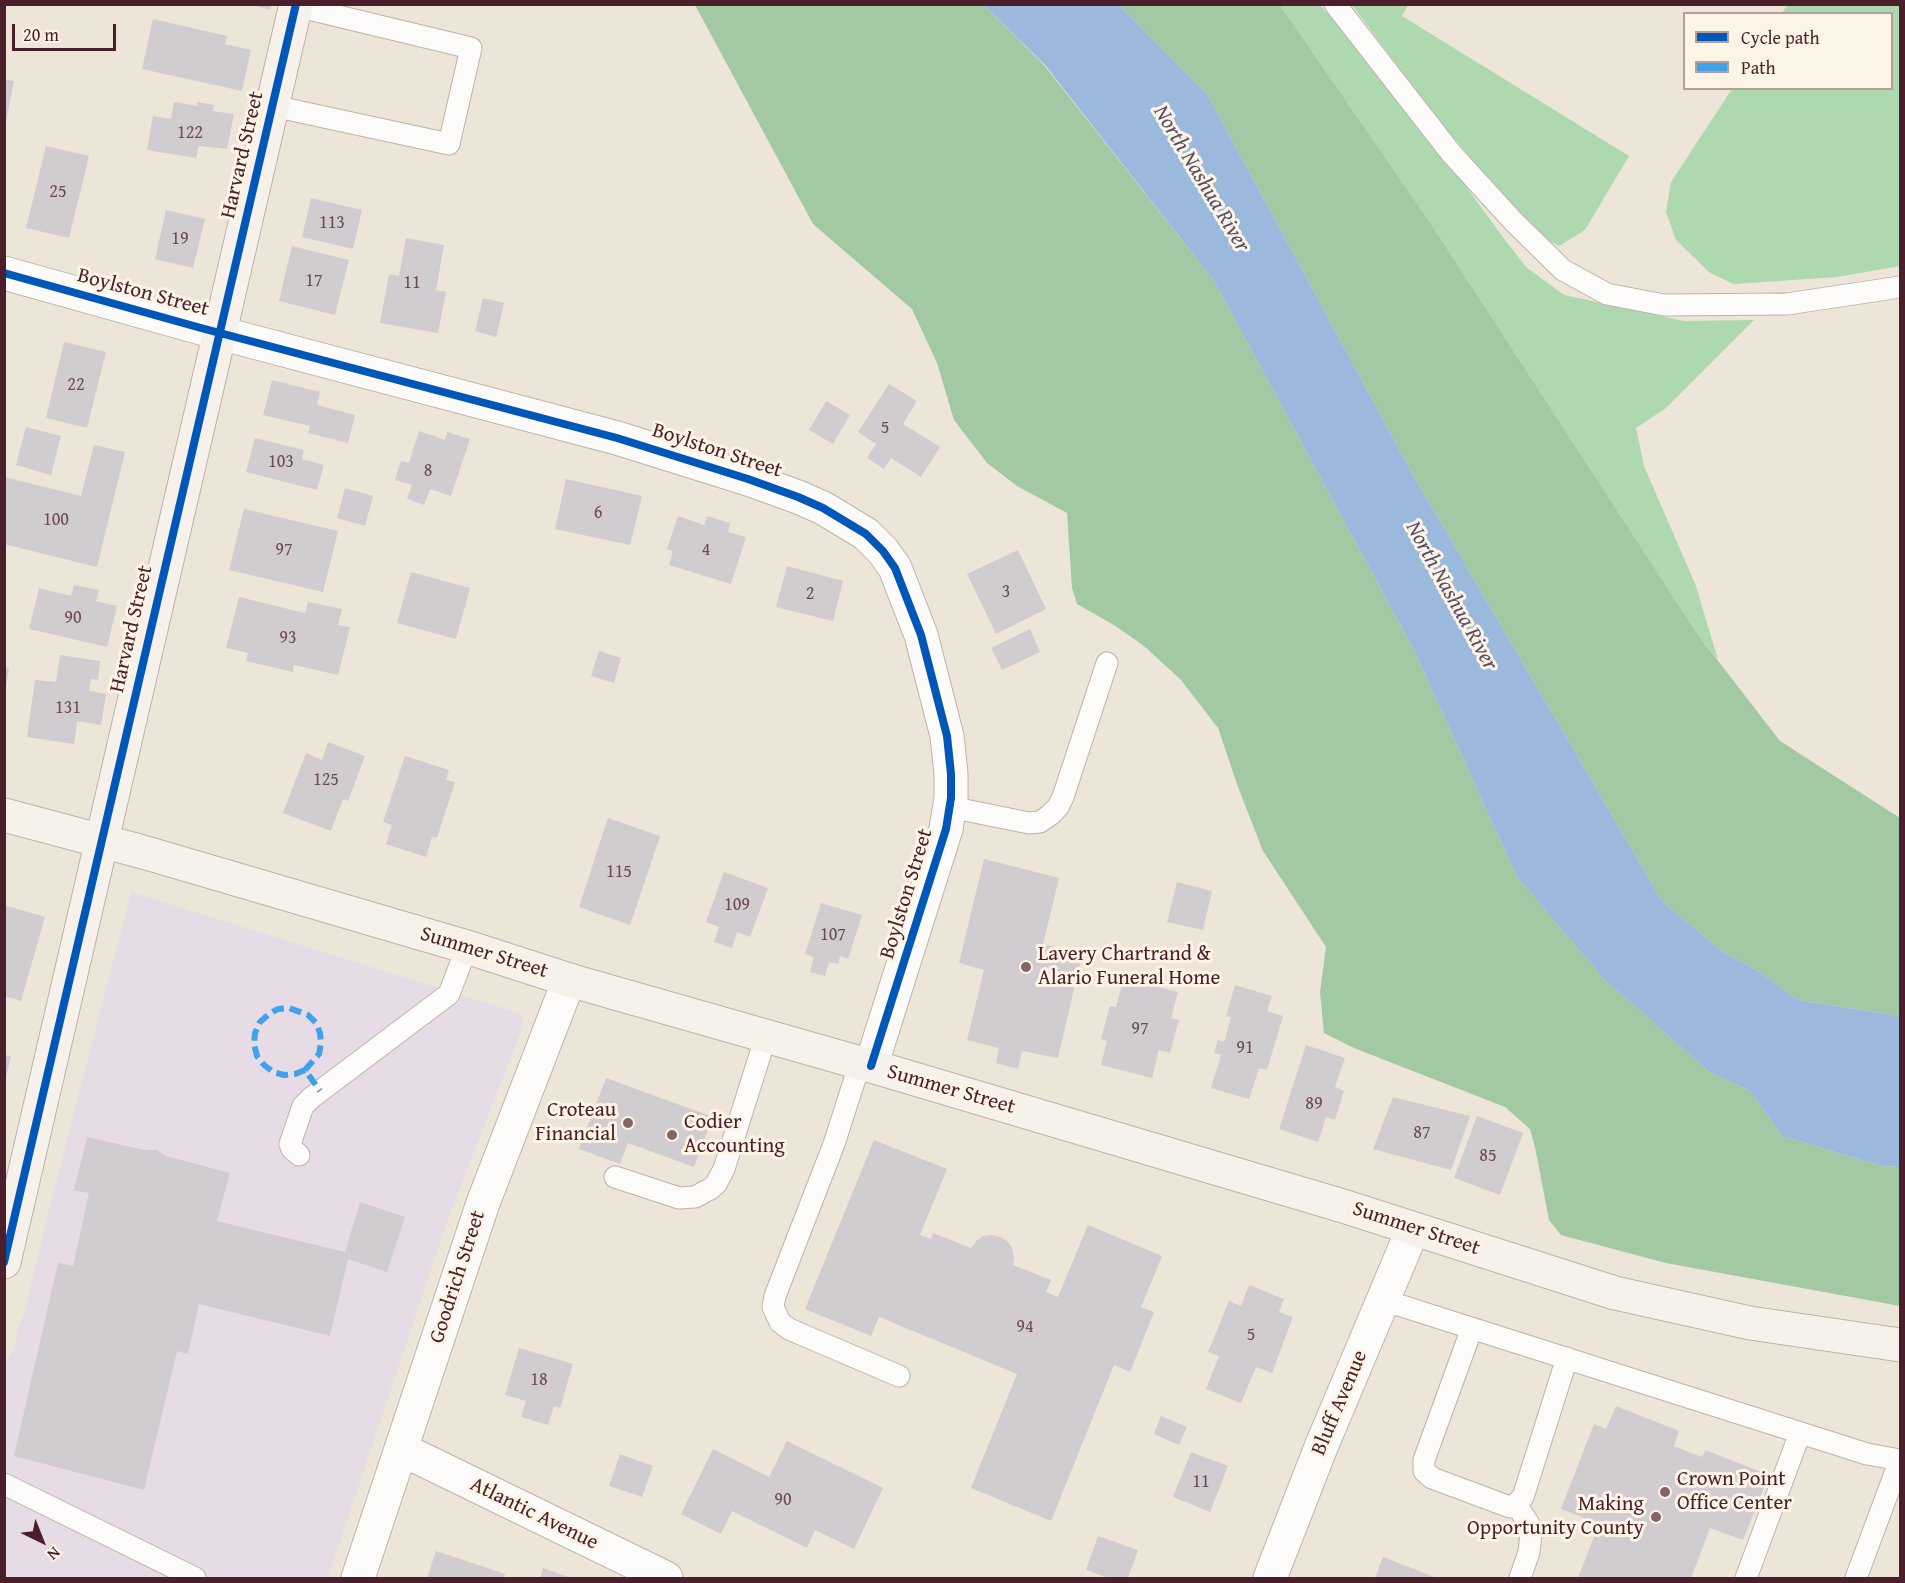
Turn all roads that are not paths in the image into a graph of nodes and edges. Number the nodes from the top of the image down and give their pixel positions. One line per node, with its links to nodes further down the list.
1 (1335, 4): 5 (lane)
2 (296, 5): 3 (main road, Harvard Street); 3 (lane)
3 (273, 106): 6 (main road, Harvard Street)
4 (4, 273): 6 (street, Boylston Street)
5 (1900, 286)
6 (220, 333): 8 (street, Boylston Street); 10 (main road, Harvard Street)
7 (1107, 663): 8 (lane)
8 (950, 807): 14 (street, Boylston Street)
9 (4, 815): 10 (main road, Summer Street)
10 (102, 840): 11 (main road, Summer Street); 17 (main road, Harvard Street)
11 (467, 947): 12 (main road, Summer Street); 15 (lane)
12 (569, 980): 13 (main road, Summer Street); 26 (street, Goodrich Street)
13 (766, 1036): 14 (main road, Summer Street); 16 (lane)
14 (866, 1065): 18 (main road, Summer Street); 24 (lane)
15 (299, 1155)
16 (615, 1177)
17 (10, 1208): 19 (main road, Harvard Street)
18 (1413, 1228): 20 (street, Bluff Avenue); 22 (main road, Summer Street)
19 (4, 1262)
20 (1383, 1300): 21 (lane); 33 (street, Bluff Avenue)
21 (1472, 1328): 23 (lane); 29 (lane)
22 (1900, 1345)
23 (1567, 1358): 25 (lane); 29 (lane)
24 (899, 1376)
25 (1800, 1433): 27 (lane); 35 (lane)
26 (401, 1449): 31 (street, Goodrich Street); 32 (street, Atlantic Avenue)
27 (1900, 1460): 36 (lane)
28 (4, 1484): 30 (lane)
29 (1516, 1504): 34 (lane)
30 (195, 1578)
31 (358, 1578)
32 (666, 1578)
33 (1270, 1578)
34 (1520, 1578)
35 (1746, 1578)
36 (1856, 1578)

